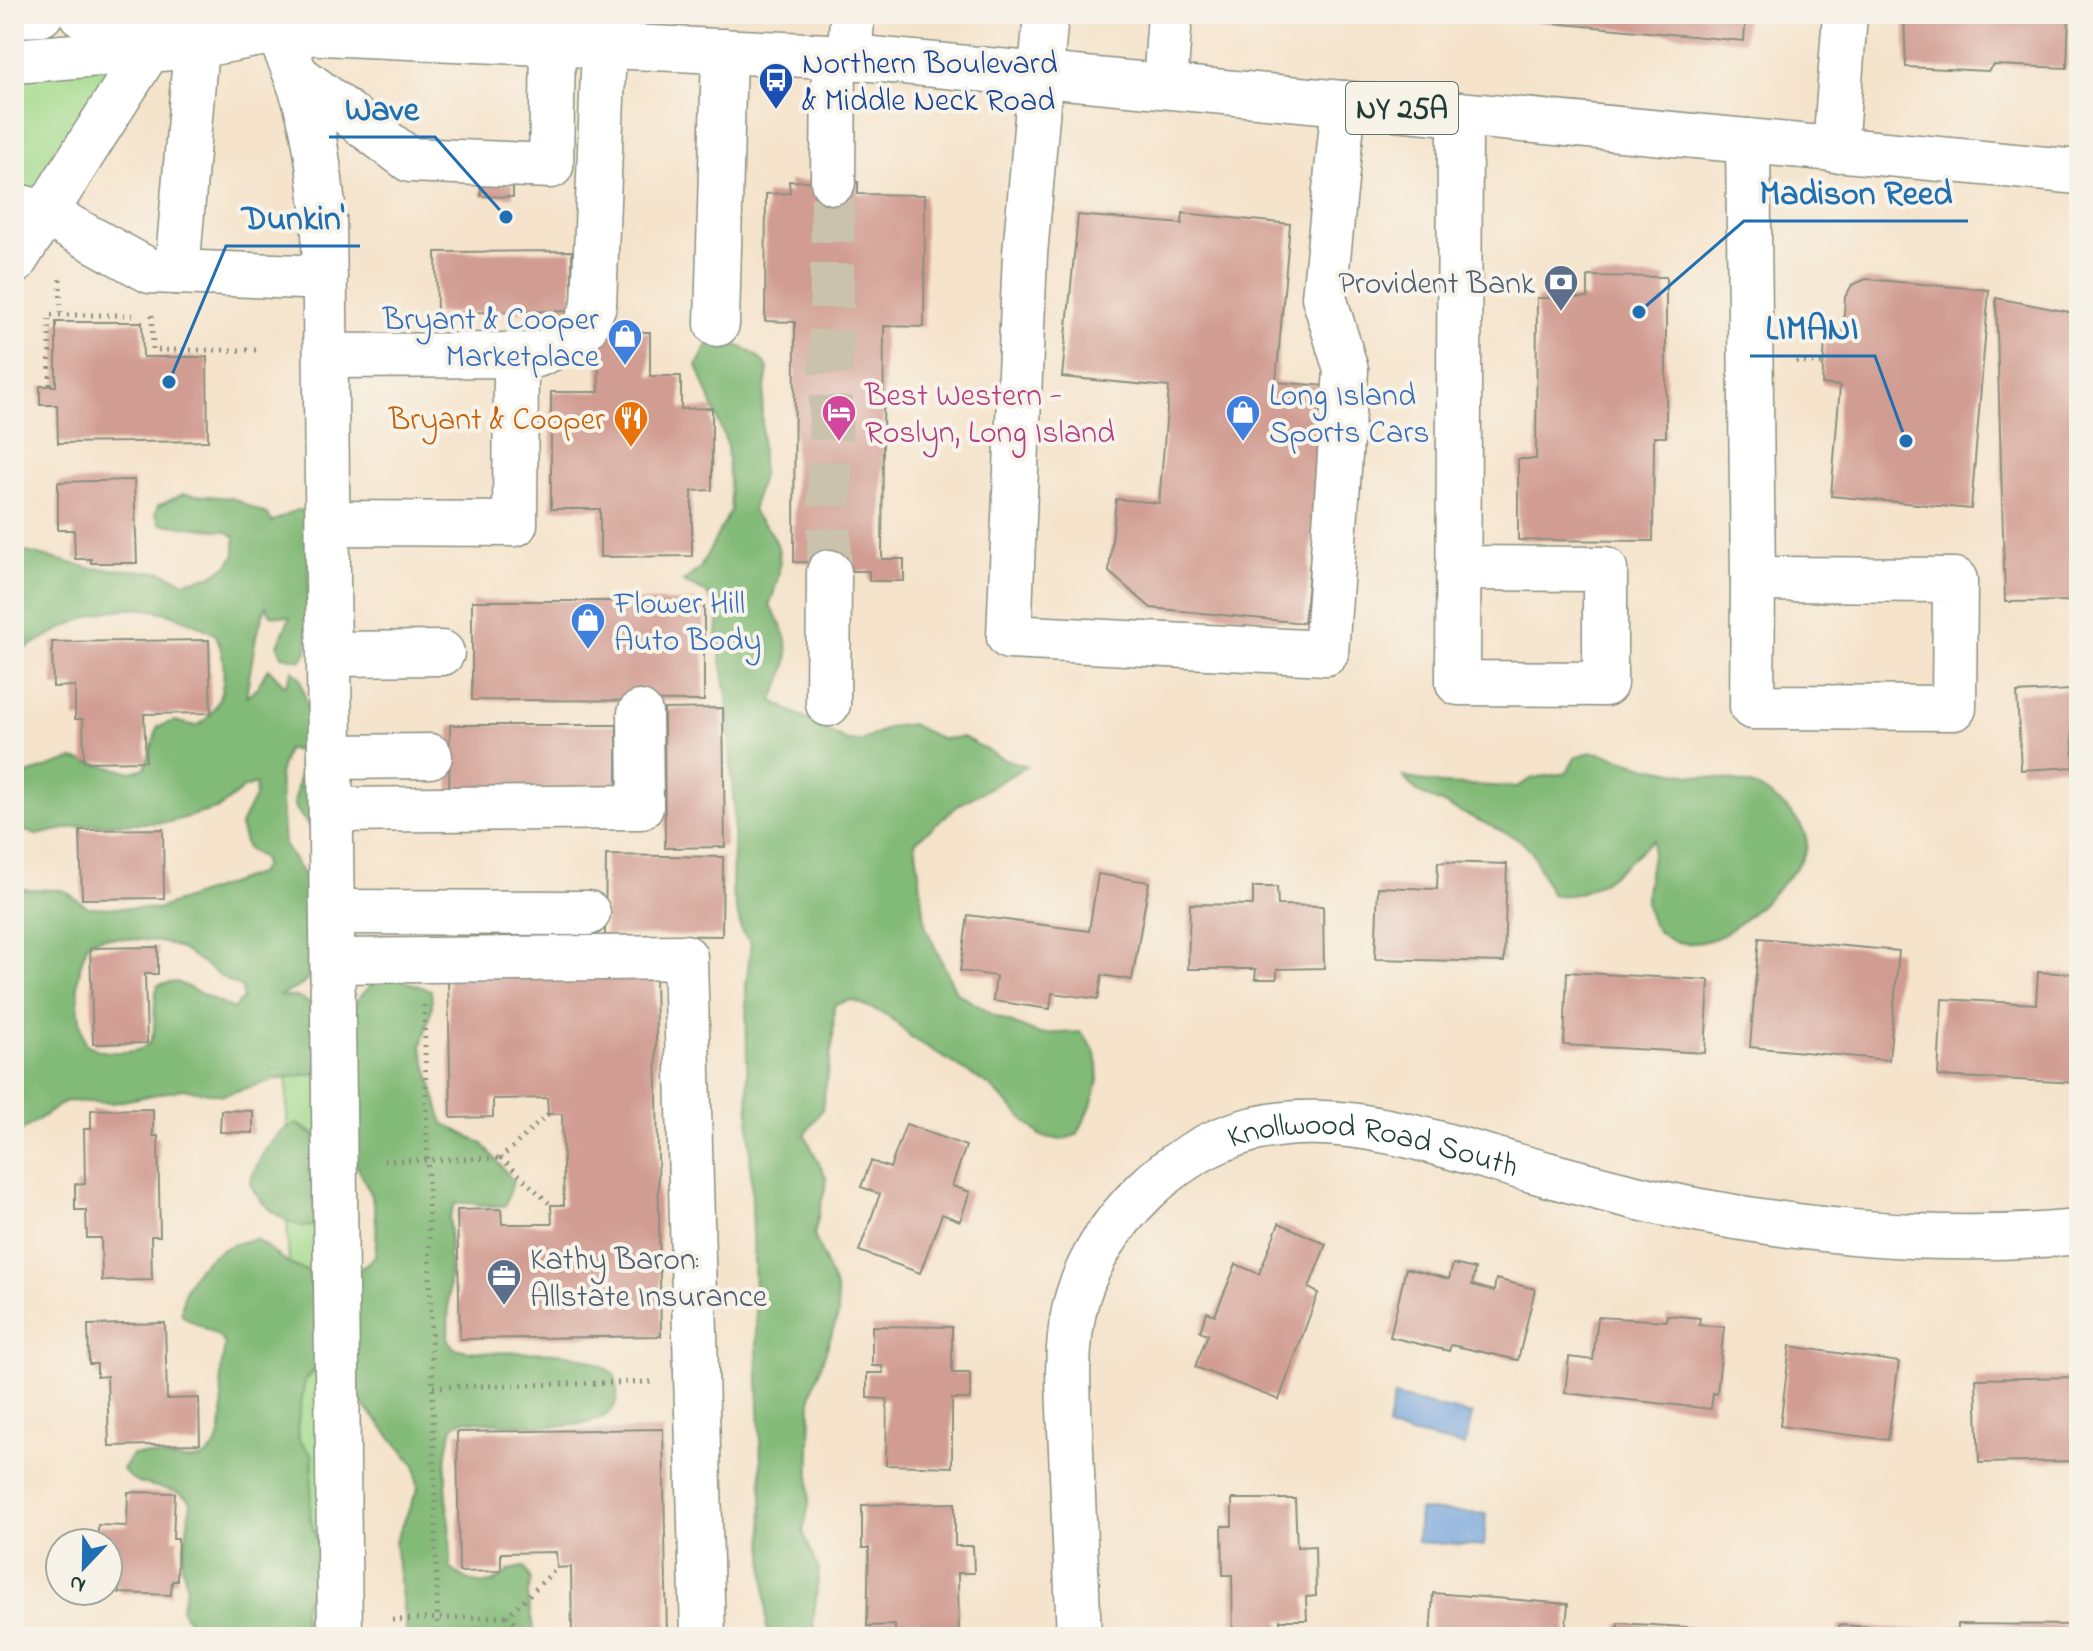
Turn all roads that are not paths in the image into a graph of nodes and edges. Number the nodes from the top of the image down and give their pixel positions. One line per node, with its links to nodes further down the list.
1 (41, 14): 8 (main road)
2 (81, 14): 9 (main road, NY 25A)
3 (235, 14): 9 (main road)
4 (852, 14): 15 (main road)
5 (1046, 14): 17 (main road)
6 (1170, 14): 19 (main road)
7 (1845, 14): 23 (main road)
8 (14, 15)
9 (282, 22): 10 (main road, NY 25A); 11 (main road, NY 25A); 18 (main road)
10 (553, 43): 12 (main road, NY 25A); 18 (main road)
11 (196, 46): 13 (main road, NY 25A); 28 (main road)
12 (604, 46): 14 (main road, NY 25A); 32 (main road)
13 (148, 51): 16 (main road, NY 25A); 26 (main road)
14 (724, 51): 15 (main road, NY 25A); 30 (main road)
15 (842, 57): 17 (main road, NY 25A); 25 (main road)
16 (14, 61)
17 (1041, 75): 19 (main road, NY 25A); 20 (main road)
18 (299, 77): 29 (main road)
19 (1165, 86): 20 (main road, NY 25A)
20 (1344, 103): 21 (main road, NY 25A)
21 (1460, 114): 22 (main road, NY 25A); 34 (main road)
22 (1748, 141): 23 (main road, NY 25A); 36 (main road)
23 (1835, 150): 24 (main road, NY 25A)
24 (2079, 172)
25 (833, 182)
26 (29, 209): 27 (main road); 28 (main road)
27 (14, 262)
28 (177, 272): 29 (main road)
29 (325, 278): 31 (main road)
30 (717, 324)
31 (326, 356): 32 (main road); 33 (main road)
32 (516, 357): 33 (main road)
33 (328, 523): 38 (main road)
34 (1458, 568)
35 (829, 572): 39 (main road)
36 (1753, 579): 36 (main road)
37 (442, 653): 38 (main road)
38 (330, 654): 42 (main road)
39 (828, 704)
40 (640, 713): 43 (main road)
41 (430, 756): 42 (main road)
42 (332, 757): 43 (main road)
43 (333, 810): 44 (main road)
44 (334, 912): 45 (main road); 46 (main road)
45 (588, 913)
46 (335, 961): 48 (main road); 49 (main road)
47 (2079, 1232): 50 (main road, Knollwood Road South)
48 (340, 1637)
49 (703, 1637)
50 (1079, 1637)

